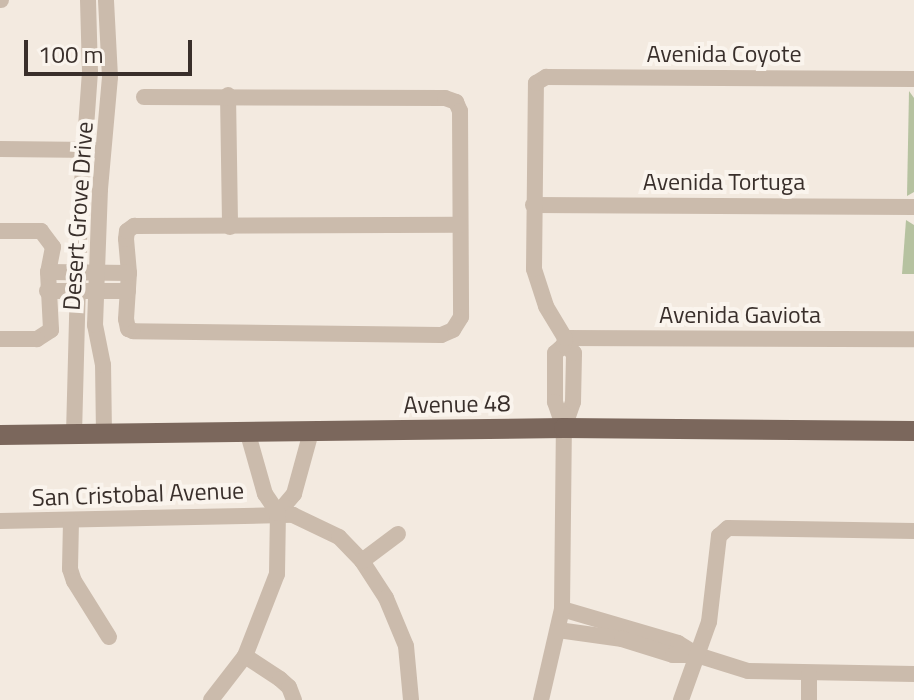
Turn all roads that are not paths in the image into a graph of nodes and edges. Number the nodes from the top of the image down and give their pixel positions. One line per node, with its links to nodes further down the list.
1 (88, 0): 7 (street, Desert Grove Drive)
2 (106, 0): 8 (street, Desert Grove Drive)
3 (914, 79): 9 (street, Avenida Coyote)
4 (228, 95): 5 (street); 11 (street); 12 (street)
5 (144, 97)
6 (0, 149): 7 (street)
7 (84, 149): 8 (street); 15 (street, Desert Grove Drive)
8 (104, 150): 15 (street, Desert Grove Drive)
9 (533, 205): 10 (street, Avenida Tortuga); 24 (street)
10 (914, 207)
11 (460, 225): 12 (street); 19 (street)
12 (230, 227): 16 (street)
13 (0, 231): 14 (street)
14 (48, 272): 15 (street); 17 (street)
15 (88, 272): 16 (street); 18 (street, Desert Grove Drive)
16 (129, 273): 19 (street)
17 (47, 291): 18 (street); 22 (street)
18 (88, 291): 19 (street); 20 (street, Desert Grove Drive); 21 (street, Desert Grove Drive)
19 (128, 291)
20 (77, 325): 21 (street); 28 (street, Desert Grove Drive)
21 (95, 325): 29 (street, Desert Grove Drive)
22 (0, 339)
23 (914, 339): 24 (street, Avenida Gaviota)
24 (564, 341): 25 (street)
25 (564, 428): 26 (main road, Avenue 48); 27 (main road, Avenue 48); 38 (street)
26 (914, 431)
27 (311, 432): 30 (main road, Avenue 48); 32 (street)
28 (74, 434): 29 (main road, Avenue 48); 31 (main road, Avenue 48)
29 (104, 434): 30 (main road, Avenue 48)
30 (248, 434): 32 (street)
31 (0, 435)
32 (278, 513): 34 (street, San Cristobal Avenue); 37 (street); 43 (street)
33 (0, 521): 34 (street, San Cristobal Avenue)
34 (71, 521): 41 (street)
35 (914, 531): 42 (street)
36 (398, 534): 37 (street)
37 (362, 561): 48 (street)
38 (562, 609): 39 (street); 40 (street)
39 (558, 630): 40 (street); 49 (street)
40 (611, 630): 42 (street)
41 (109, 637)
42 (697, 655): 44 (street); 50 (street)
43 (245, 656): 46 (street); 47 (street)
44 (809, 674): 45 (street); 51 (street)
45 (914, 674)
46 (211, 700)
47 (294, 700)
48 (411, 700)
49 (541, 700)
50 (681, 700)
51 (809, 700)

